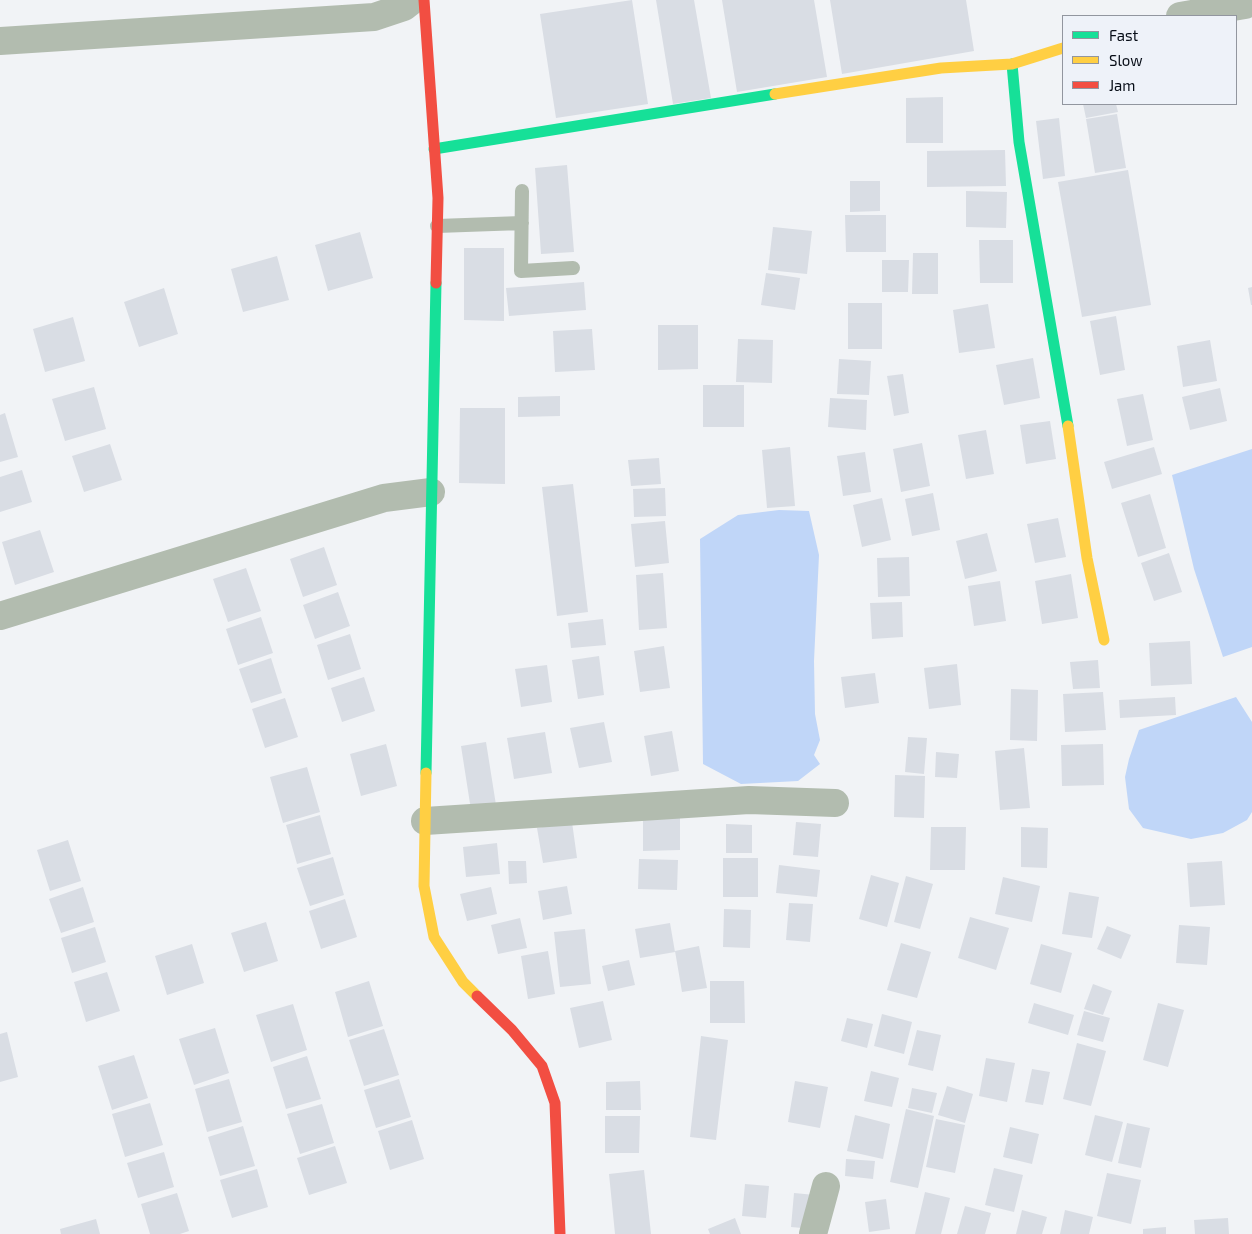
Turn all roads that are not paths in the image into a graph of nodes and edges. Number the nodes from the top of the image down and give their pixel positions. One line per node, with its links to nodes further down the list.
1 (413, 0): 5 (street)
2 (424, 0): 8 (street)
3 (1252, 1): 4 (street)
4 (1186, 15)
5 (0, 41)
6 (1062, 48): 7 (street)
7 (1012, 64): 8 (street); 15 (street)
8 (434, 149): 11 (street)
9 (522, 191): 10 (lane)
10 (522, 223): 11 (lane); 12 (lane)
11 (437, 226): 13 (street)
12 (573, 268)
13 (430, 492): 14 (street); 17 (street)
14 (0, 616)
15 (1104, 640)
16 (835, 802): 17 (street)
17 (425, 821): 19 (street)
18 (826, 1186): 20 (street)
19 (560, 1234)
20 (813, 1234)

